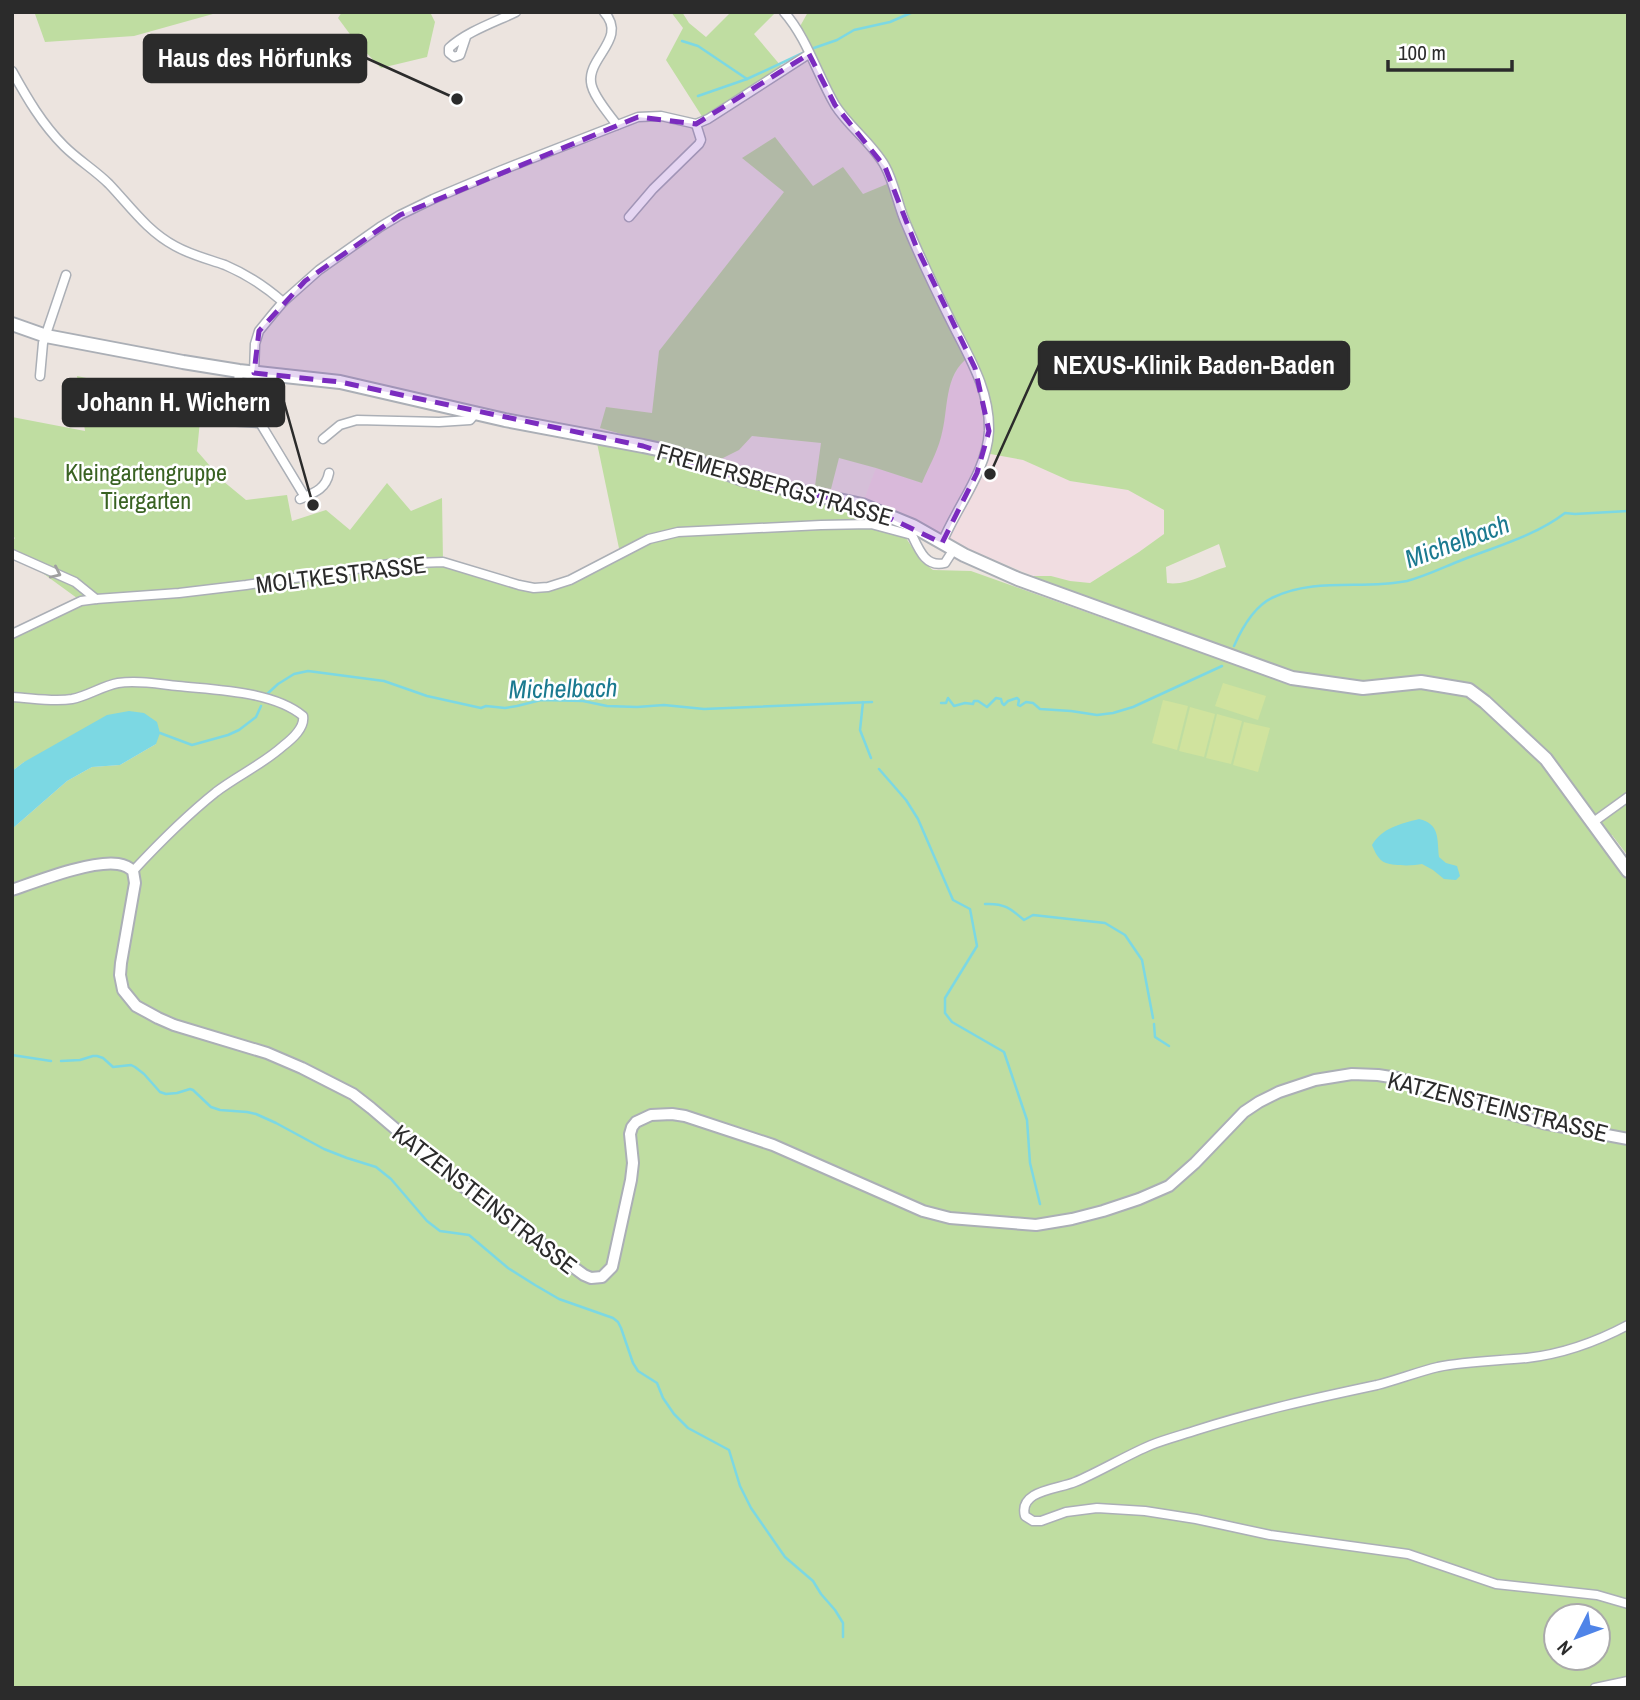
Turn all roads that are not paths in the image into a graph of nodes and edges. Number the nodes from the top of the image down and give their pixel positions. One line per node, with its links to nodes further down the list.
1 (516, 12): 4 (street)
2 (604, 12): 8 (street)
3 (784, 12): 5 (street)
4 (466, 37)
5 (808, 51): 7 (street); 23 (street)
6 (12, 71): 11 (street)
7 (696, 124): 8 (street); 9 (street)
8 (617, 125): 11 (street)
9 (629, 217)
10 (66, 275): 13 (street)
11 (283, 302): 15 (street)
12 (12, 324): 13 (main road, FREMERSBERGSTRASSE)
13 (46, 336): 14 (main road, FREMERSBERGSTRASSE); 16 (street)
14 (239, 371): 15 (main road, FREMERSBERGSTRASSE); 19 (street)
15 (254, 373): 17 (main road, FREMERSBERGSTRASSE)
16 (40, 376)
17 (475, 414): 20 (street); 22 (main road, FREMERSBERGSTRASSE)
18 (211, 420): 19 (street)
19 (260, 423): 21 (street)
20 (323, 439)
21 (329, 473)
22 (913, 531): 23 (main road, FREMERSBERGSTRASSE); 24 (street); 26 (street, MOLTKESTRASSE)
23 (942, 542): 24 (main road, FREMERSBERGSTRASSE)
24 (954, 549): 30 (main road, FREMERSBERGSTRASSE)
25 (12, 554): 26 (street, one-way to 26)
26 (96, 598): 27 (street, MOLTKESTRASSE)
27 (12, 634)
28 (12, 697): 31 (street)
29 (1628, 797): 30 (street)
30 (1592, 823): 32 (main road, FREMERSBERGSTRASSE)
31 (133, 871): 33 (street); 34 (street, KATZENSTEINSTRASSE)
32 (1628, 871)
33 (12, 890)
34 (1628, 1139)
35 (1628, 1325): 36 (street)
36 (1628, 1604)
37 (1628, 1681): 38 (street)
38 (1595, 1688)

